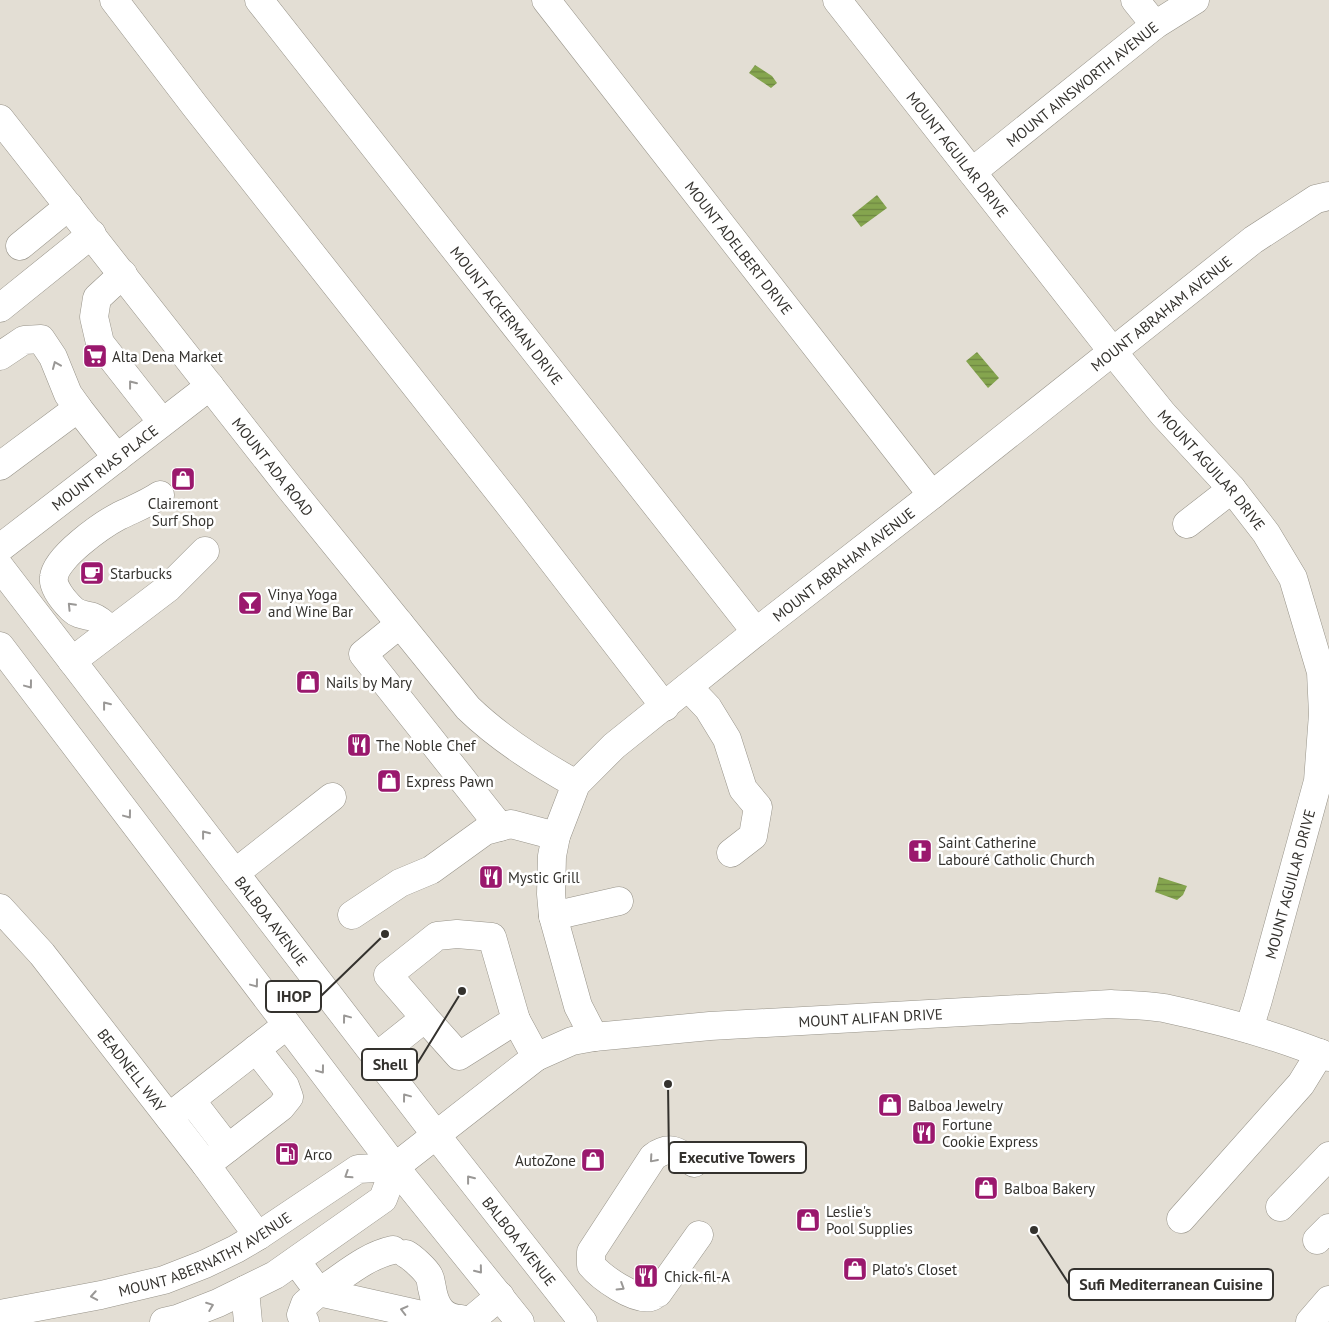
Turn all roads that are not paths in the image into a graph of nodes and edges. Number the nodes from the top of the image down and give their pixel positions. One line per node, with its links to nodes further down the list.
1 (114, 0): 37 (street)
2 (259, 0): 32 (street, MOUNT ACKERMAN DRIVE)
3 (546, 0): 25 (street, MOUNT ADELBERT DRIVE)
4 (837, 0): 9 (street, MOUNT AGUILAR DRIVE)
5 (1135, 0): 7 (street)
6 (1195, 0): 7 (street, MOUNT AINSWORTH AVENUE)
7 (1156, 25): 9 (street, MOUNT AINSWORTH AVENUE)
8 (2, 125): 11 (street, MOUNT ADA ROAD)
9 (972, 172): 16 (street, MOUNT AGUILAR DRIVE)
10 (1329, 196): 16 (street, MOUNT ABRAHAM AVENUE)
11 (70, 206): 12 (street, MOUNT ADA ROAD); 13 (street)
12 (92, 234): 14 (street, MOUNT ADA ROAD); 15 (street)
13 (20, 246)
14 (123, 274): 18 (street, MOUNT ADA ROAD); 20 (street, one-way to 14)
15 (0, 308)
16 (1113, 352): 23 (street, MOUNT AGUILAR DRIVE); 25 (street, MOUNT ABRAHAM AVENUE)
17 (0, 356): 19 (street, one-way to 17)
18 (210, 386): 20 (street, MOUNT RIAS PLACE); 30 (street, MOUNT ADA ROAD)
19 (78, 408): 21 (street); 22 (street)
20 (162, 422): 21 (street, MOUNT RIAS PLACE)
21 (117, 458): 27 (street, MOUNT RIAS PLACE)
22 (1, 464)
23 (1232, 489): 26 (street); 35 (street, MOUNT AGUILAR DRIVE)
24 (160, 495): 31 (street, one-way to 24)
25 (932, 495): 32 (street, MOUNT ABRAHAM AVENUE)
26 (1187, 524)
27 (0, 548)
28 (205, 551): 31 (street)
29 (0, 566): 34 (street, BALBOA AVENUE)
30 (400, 624): 38 (street, MOUNT ADA ROAD); 40 (street)
31 (111, 631): 34 (street)
32 (756, 632): 36 (street, MOUNT ABRAHAM AVENUE)
33 (0, 646): 50 (street, one-way to 50)
34 (72, 661): 43 (street, BALBOA AVENUE, one-way to 34)
35 (1325, 671): 51 (street, MOUNT AGUILAR DRIVE)
36 (688, 687): 37 (street, MOUNT ABRAHAM AVENUE); 42 (street)
37 (665, 706): 38 (street, MOUNT ABRAHAM AVENUE)
38 (576, 784): 41 (street, MOUNT ABRAHAM AVENUE)
39 (332, 797): 43 (street)
40 (500, 827): 41 (street); 46 (street)
41 (556, 836): 47 (street, MOUNT ABRAHAM AVENUE)
42 (731, 853)
43 (235, 873): 55 (street, BALBOA AVENUE, one-way to 43)
44 (619, 901): 47 (street)
45 (0, 908): 58 (street, BEADNELL WAY)
46 (352, 915)
47 (553, 916): 52 (street, MOUNT ABRAHAM AVENUE)
48 (425, 1018): 49 (street); 49 (street); 55 (street)
49 (516, 1020): 56 (street)
50 (287, 1025): 53 (street); 64 (street, one-way to 64)
51 (1249, 1029): 52 (street, MOUNT ALIFAN DRIVE); 54 (street, MOUNT ALIFAN DRIVE)
52 (594, 1037): 56 (street, MOUNT ALIFAN DRIVE)
53 (256, 1049): 57 (street); 60 (street)
54 (1324, 1055): 66 (street)
55 (376, 1057): 59 (street, BALBOA AVENUE, one-way to 55)
56 (536, 1057): 59 (street, MOUNT ALIFAN DRIVE)
57 (191, 1100): 58 (street); 60 (street)
58 (169, 1117): 63 (street, BEADNELL WAY)
59 (436, 1135): 64 (street); 80 (street, BALBOA AVENUE, one-way to 59)
60 (228, 1148): 63 (street)
61 (1329, 1156): 65 (street)
62 (694, 1163): 67 (street, one-way to 67)
63 (206, 1165): 68 (street, BEADNELL WAY)
64 (395, 1167): 68 (street, MOUNT ABERNATHY AVENUE, one-way to 68); 69 (street); 72 (street, one-way to 72)
65 (1280, 1207)
66 (1180, 1219)
67 (699, 1235)
68 (258, 1236): 74 (street, MOUNT ABERNATHY AVENUE, one-way to 74)
69 (296, 1261): 70 (street); 71 (street)
70 (245, 1290): 76 (street, one-way to 70); 77 (street)
71 (319, 1292): 75 (street, one-way to 71); 75 (street); 78 (street)
72 (500, 1296): 75 (street); 79 (street)
73 (1329, 1300): 81 (street)
74 (0, 1314)
75 (461, 1321)
76 (164, 1322)
77 (248, 1322)
78 (305, 1322)
79 (520, 1322)
80 (583, 1322)
81 (1310, 1322)

